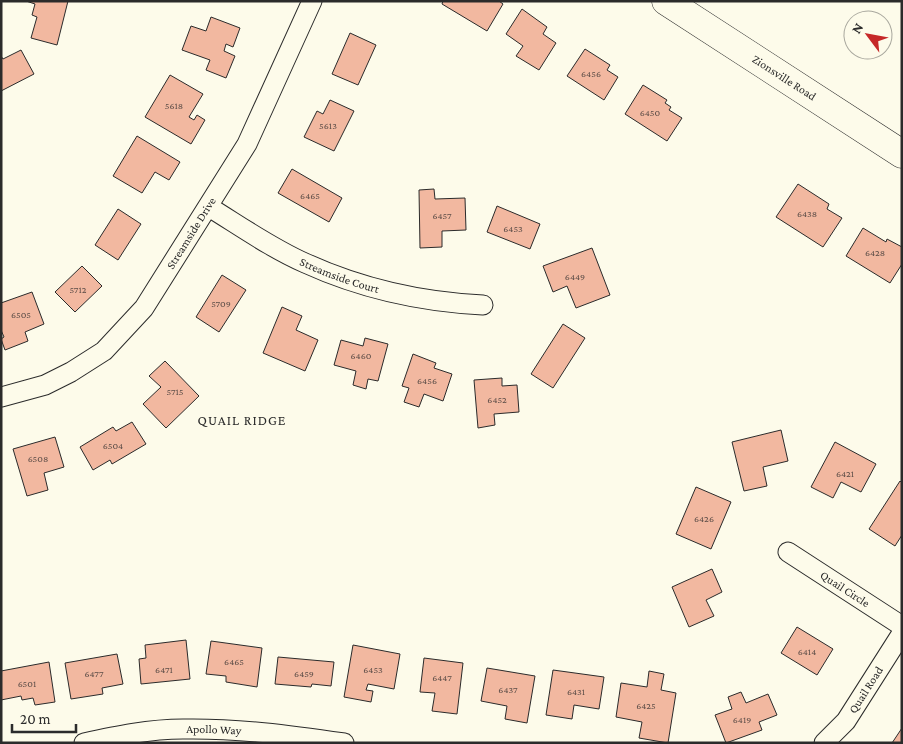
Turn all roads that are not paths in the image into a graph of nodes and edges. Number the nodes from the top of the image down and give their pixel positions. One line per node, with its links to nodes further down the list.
1 (312, 1): 4 (street, Streamside Drive)
2 (681, 5): 3 (street, Zionsville Road)
3 (902, 154)
4 (209, 207): 5 (street, Streamside Court); 6 (street, Streamside Drive)
5 (483, 305)
6 (1, 397)
7 (788, 552): 8 (street, Quail Circle)
8 (902, 626)
9 (902, 633): 12 (street, Quail Road)
10 (84, 743): 11 (street, Apollo Way)
11 (344, 743)
12 (824, 743)

